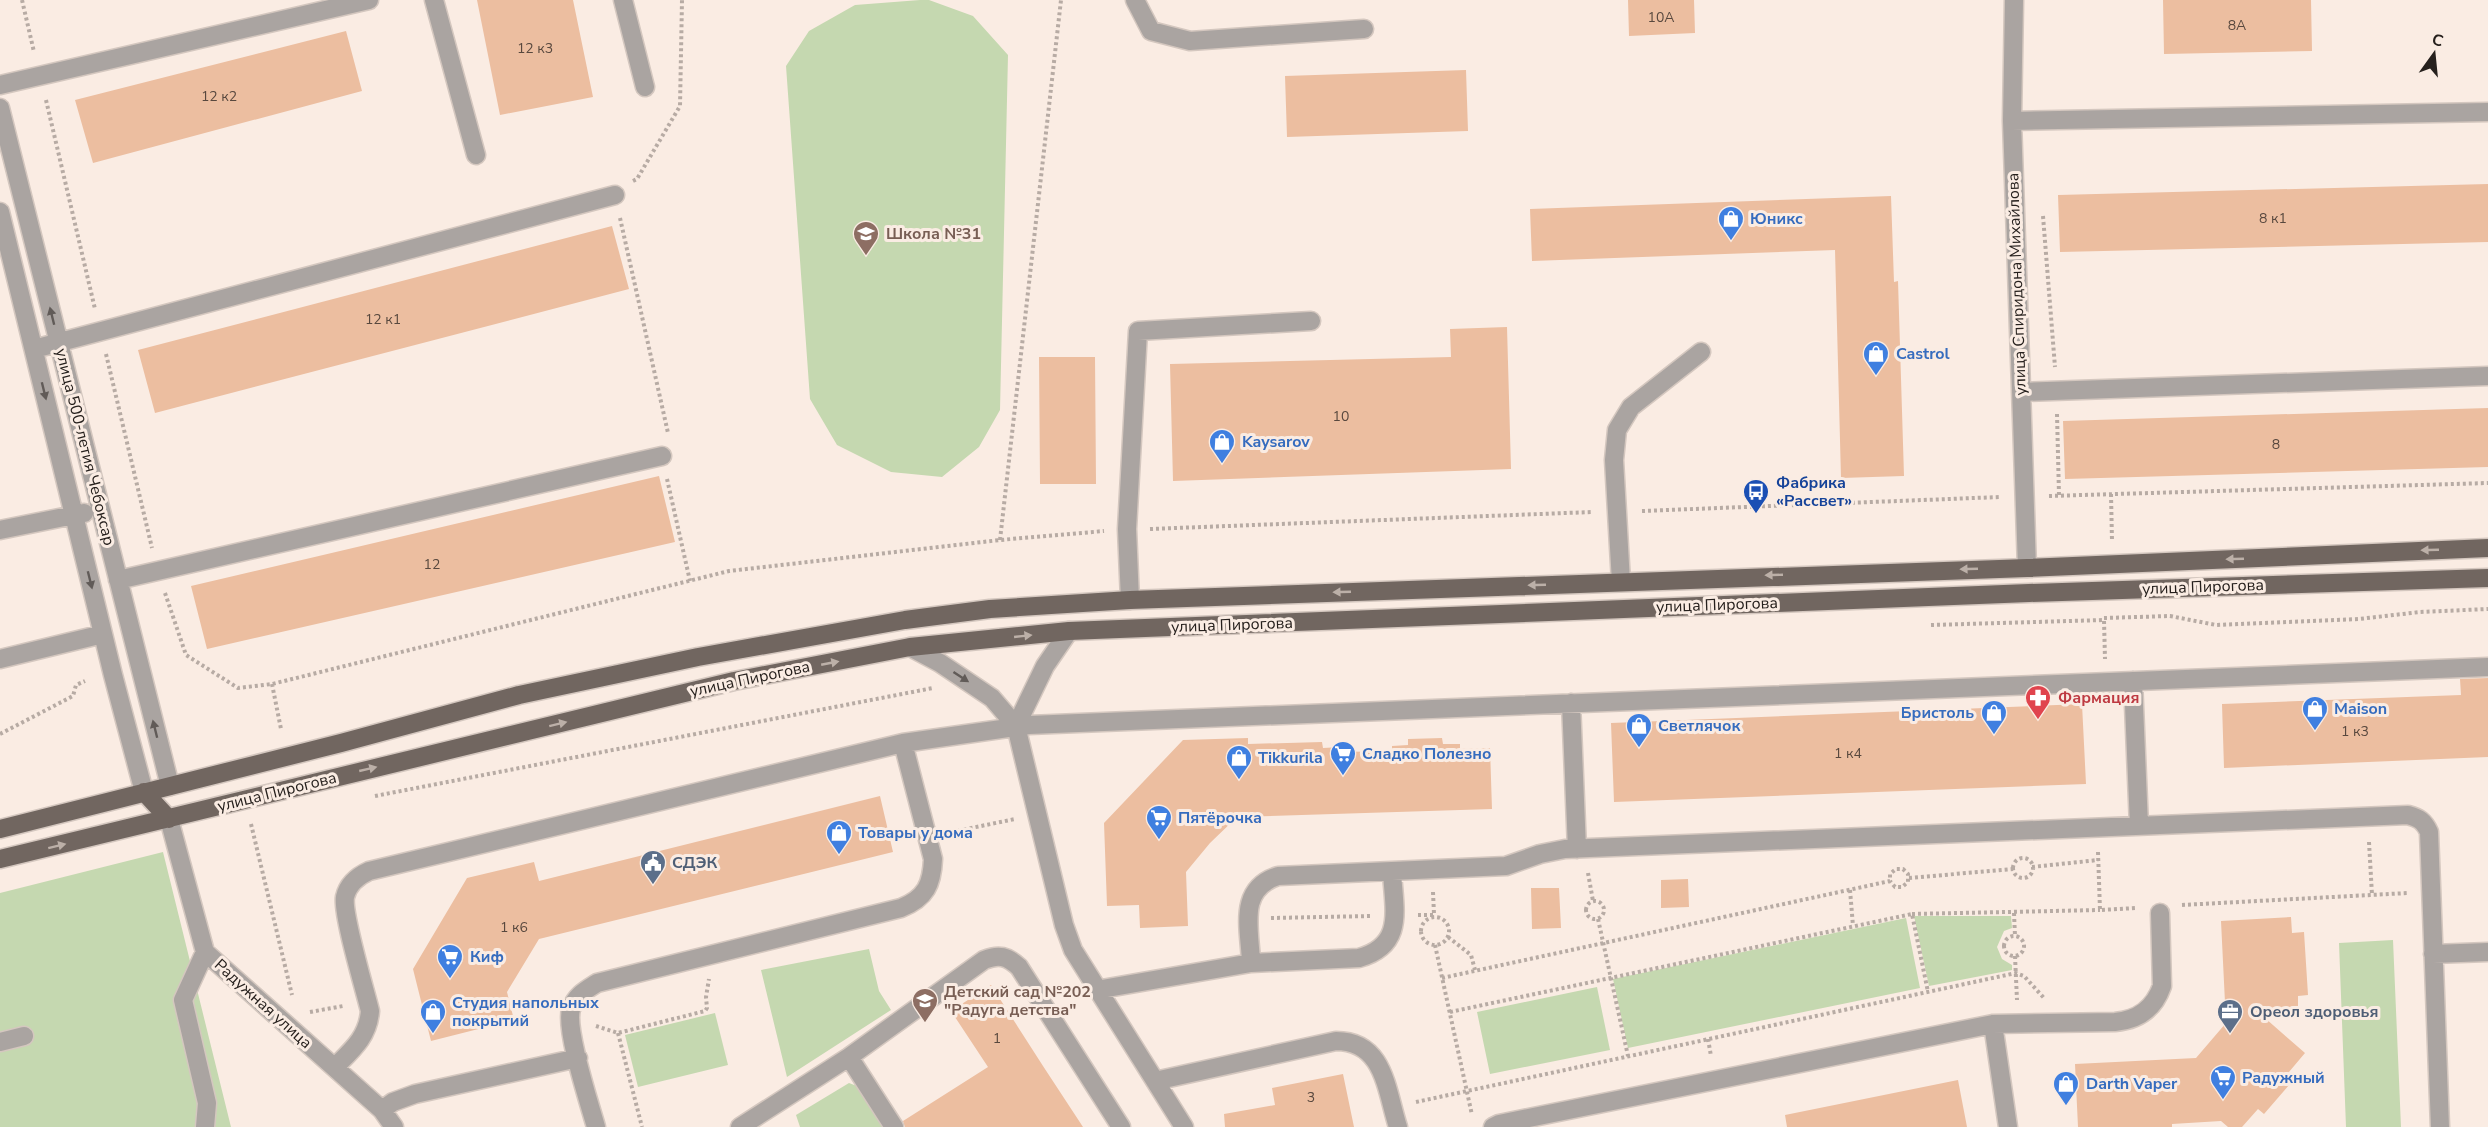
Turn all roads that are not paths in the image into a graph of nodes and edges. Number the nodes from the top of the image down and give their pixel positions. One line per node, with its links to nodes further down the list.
1 (369, 0): 7 (street)
2 (434, 0): 12 (street)
3 (623, 0): 8 (street)
4 (1135, 0): 6 (street)
5 (2014, 0): 11 (street, улица Спиридона Михайлова)
6 (1364, 29)
7 (0, 85)
8 (645, 87)
9 (0, 108): 16 (street, улица 500-летия Чебоксар, one-way to 9)
10 (2488, 111): 11 (street)
11 (2012, 121): 20 (street, улица Спиридона Михайлова)
12 (476, 155)
13 (615, 195): 16 (street)
14 (0, 212): 17 (street, улица 500-летия Чебоксар)
15 (1311, 321): 32 (street)
16 (58, 342): 17 (street); 22 (street, улица 500-летия Чебоксар)
17 (34, 349): 23 (street, улица 500-летия Чебоксар, one-way to 23)
18 (1701, 352): 29 (street)
19 (2488, 376): 20 (street)
20 (2021, 392): 26 (street, улица Спиридона Михайлова)
21 (662, 456): 28 (street)
22 (100, 509): 23 (street); 28 (street, улица 500-летия Чебоксар)
23 (74, 515): 24 (street); 38 (street, улица 500-летия Чебоксар, one-way to 38)
24 (0, 530)
25 (2488, 548): 26 (main road, улица Пирогова, one-way to 26)
26 (2027, 568): 29 (main road, улица Пирогова, one-way to 29); 31 (main road)
27 (2488, 578): 31 (main road, улица Пирогова)
28 (118, 580): 46 (street, улица 500-летия Чебоксар, one-way to 28)
29 (1622, 582): 30 (main road, улица Пирогова); 34 (main road)
30 (1572, 583): 32 (main road, улица Пирогова, one-way to 32); 35 (main road)
31 (2029, 593): 34 (main road, улица Пирогова)
32 (1130, 600): 33 (main road, улица Пирогова)
33 (1068, 604): 36 (main road, улица Пирогова); 37 (main road)
34 (1624, 609): 35 (main road, улица Пирогова)
35 (1573, 611): 37 (main road, улица Пирогова)
36 (905, 620): 39 (main road); 46 (main road, улица Пирогова)
37 (1069, 631): 39 (main road, улица Пирогова, one-way to 37); 44 (street)
38 (103, 634): 40 (street); 47 (street, улица 500-летия Чебоксар)
39 (910, 647): 44 (street, one-way to 44); 48 (main road, улица Пирогова, one-way to 39)
40 (0, 659)
41 (2488, 667): 42 (street)
42 (2133, 681): 43 (street); 49 (street)
43 (1571, 704): 44 (street); 51 (street)
44 (1016, 726): 45 (street); 59 (street)
45 (903, 743): 63 (street); 65 (street)
46 (170, 786): 47 (main road, улица Пирогова); 48 (main road)
47 (144, 792): 48 (main road); 50 (main road)
48 (169, 819): 52 (main road, улица Пирогова, one-way to 48); 55 (street, Радужная улица)
49 (2139, 826): 51 (street); 57 (street)
50 (0, 829)
51 (1577, 849): 53 (street)
52 (0, 859)
53 (1392, 872): 58 (street); 58 (street)
54 (2160, 910): 60 (street)
55 (206, 952): 65 (street, Радужная улица); 68 (street)
56 (2488, 952): 57 (street)
57 (2433, 954): 78 (street)
58 (1251, 963): 59 (street)
59 (1096, 990): 66 (street)
60 (1993, 1024): 76 (street); 77 (street)
61 (24, 1036): 62 (street)
62 (0, 1042)
63 (578, 1058): 67 (street); 70 (street)
64 (849, 1058): 71 (street); 72 (street); 73 (street)
65 (335, 1067): 67 (street, Радужная улица)
66 (1155, 1081): 74 (street); 75 (street)
67 (382, 1110): 69 (street, Радужная улица)
68 (205, 1127)
69 (394, 1127)
70 (596, 1127)
71 (740, 1127)
72 (894, 1127)
73 (1121, 1127)
74 (1184, 1127)
75 (1398, 1127)
76 (1493, 1127)
77 (2008, 1127)
78 (2440, 1127)

